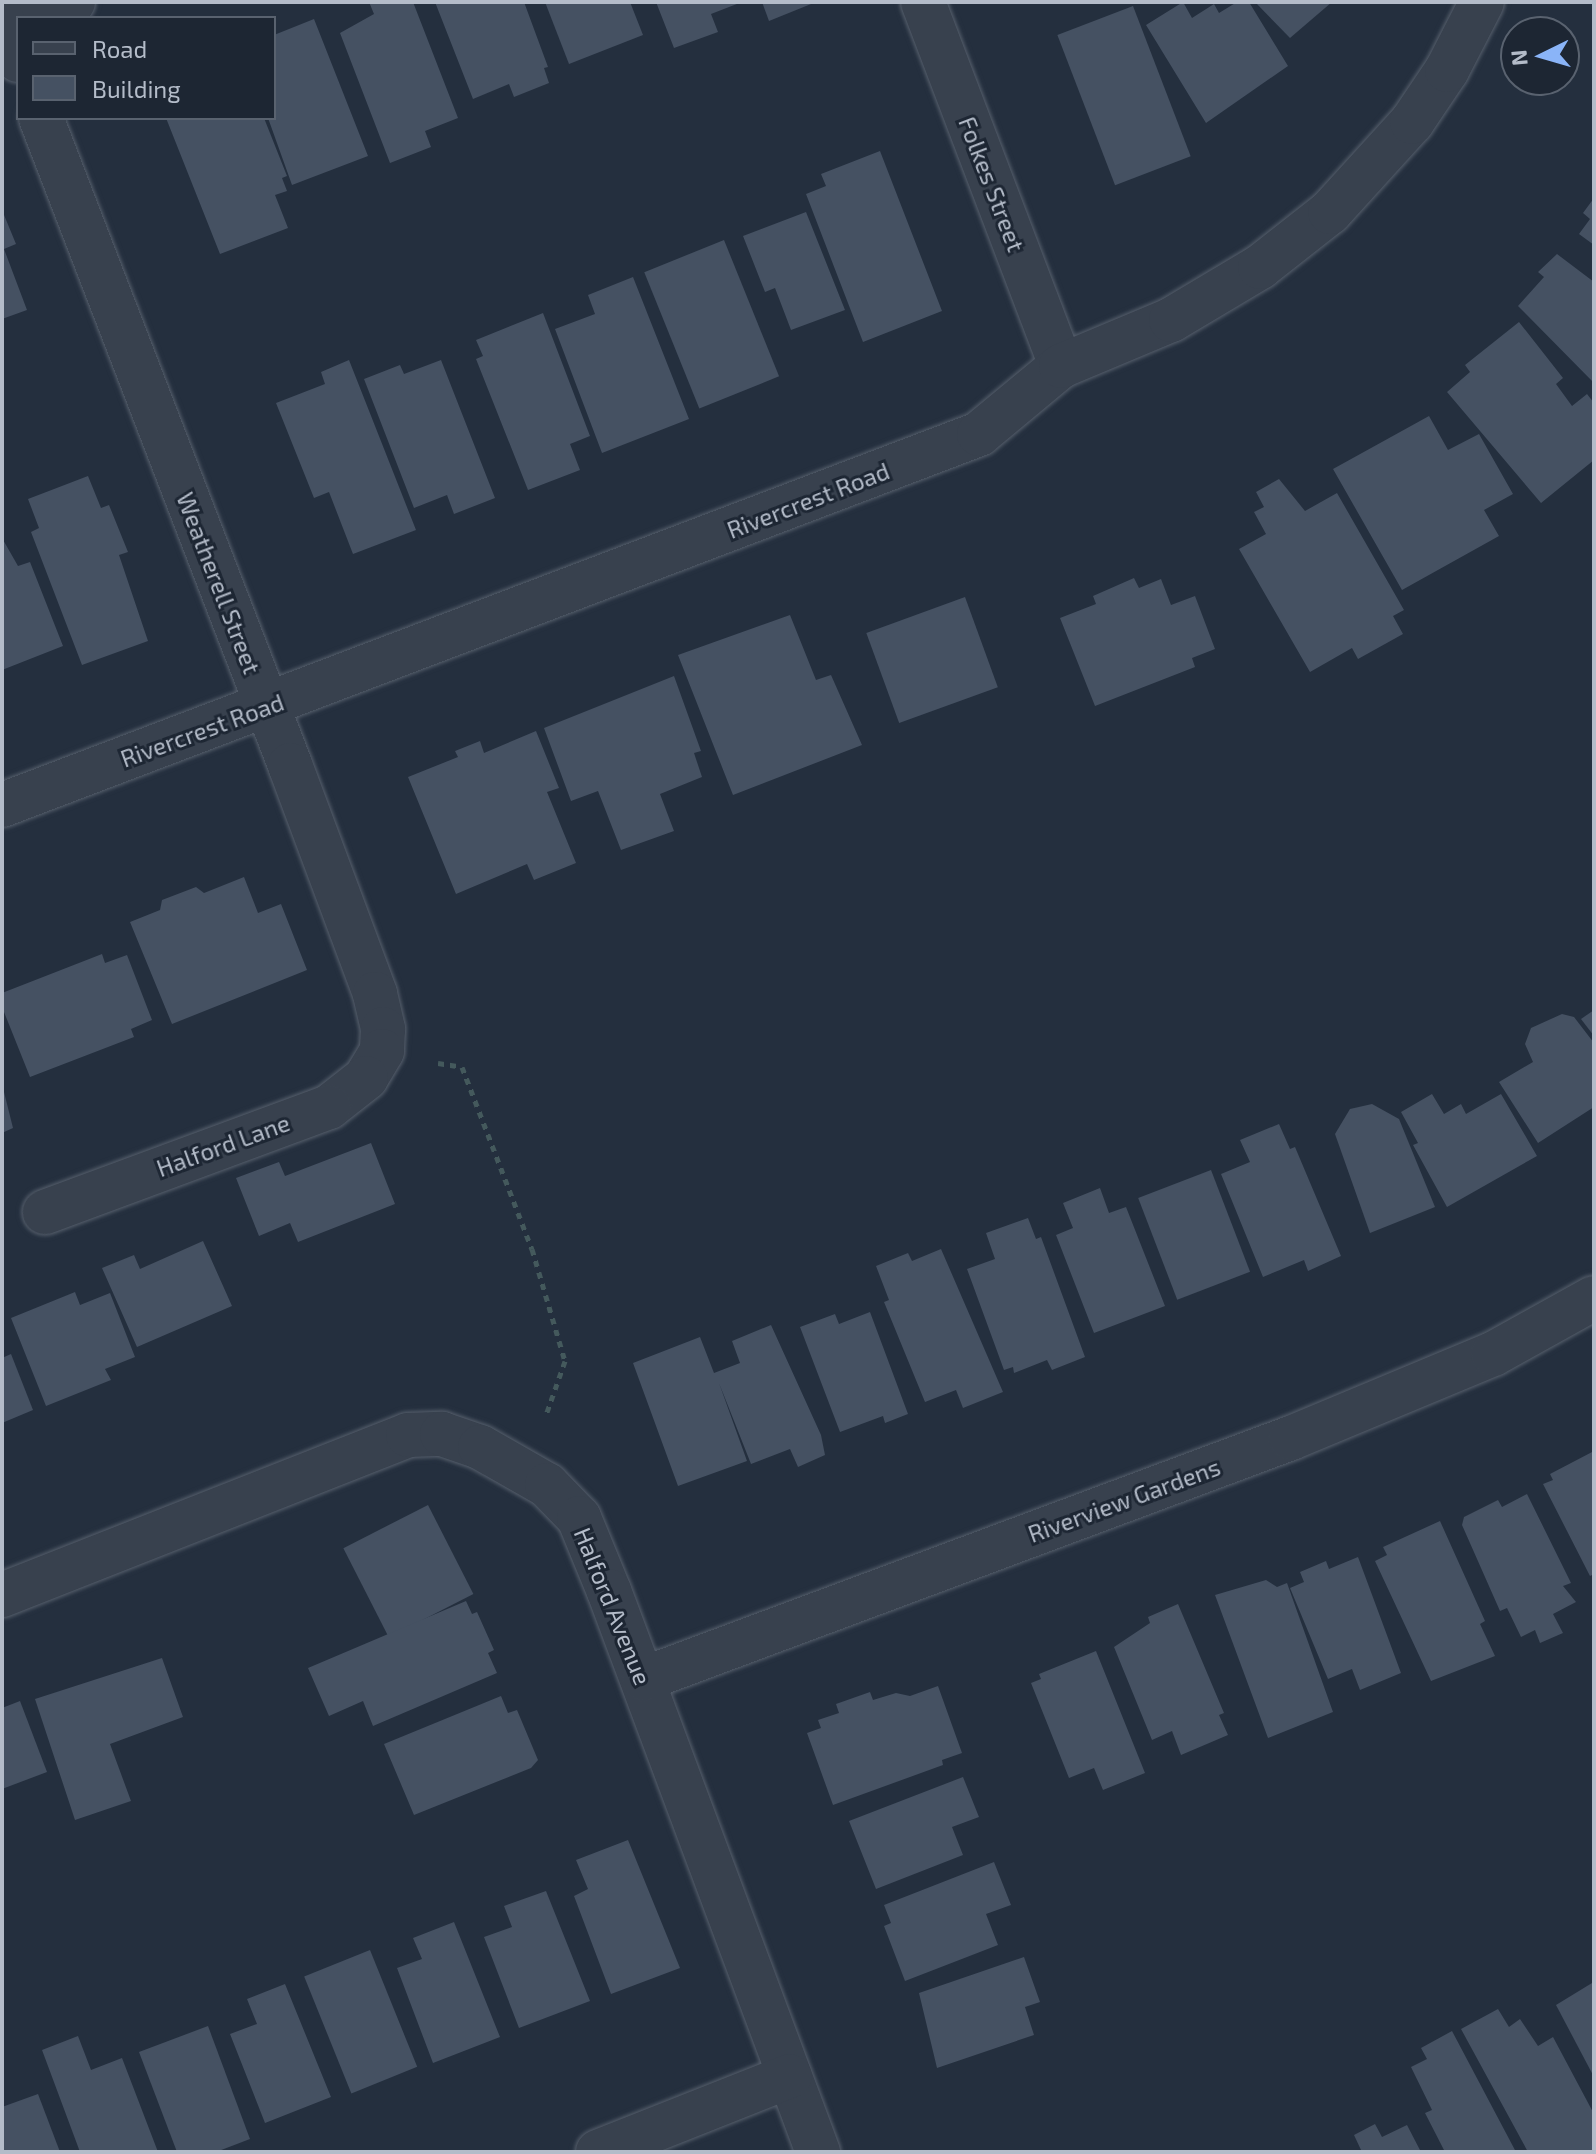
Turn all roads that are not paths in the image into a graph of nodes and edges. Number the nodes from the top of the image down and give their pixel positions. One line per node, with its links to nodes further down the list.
1 (73, 2): 4 (street)
2 (923, 2): 6 (street, Folkes Street)
3 (1482, 2): 6 (street, Rivercrest Road)
4 (43, 16)
5 (42, 120): 7 (street, Weatherell Street)
6 (1061, 366): 7 (street, Rivercrest Road)
7 (268, 707): 8 (street, Rivercrest Road); 9 (street, Weatherell Street)
8 (2, 805)
9 (382, 1051): 10 (street, Halford Lane)
10 (45, 1212)
11 (1594, 1298): 13 (street, Riverview Gardens)
12 (2, 1595): 13 (street, Halford Avenue)
13 (644, 1679): 14 (street, Halford Avenue)
14 (790, 2076): 15 (street); 16 (street, Halford Avenue)
15 (598, 2152)
16 (818, 2152)

